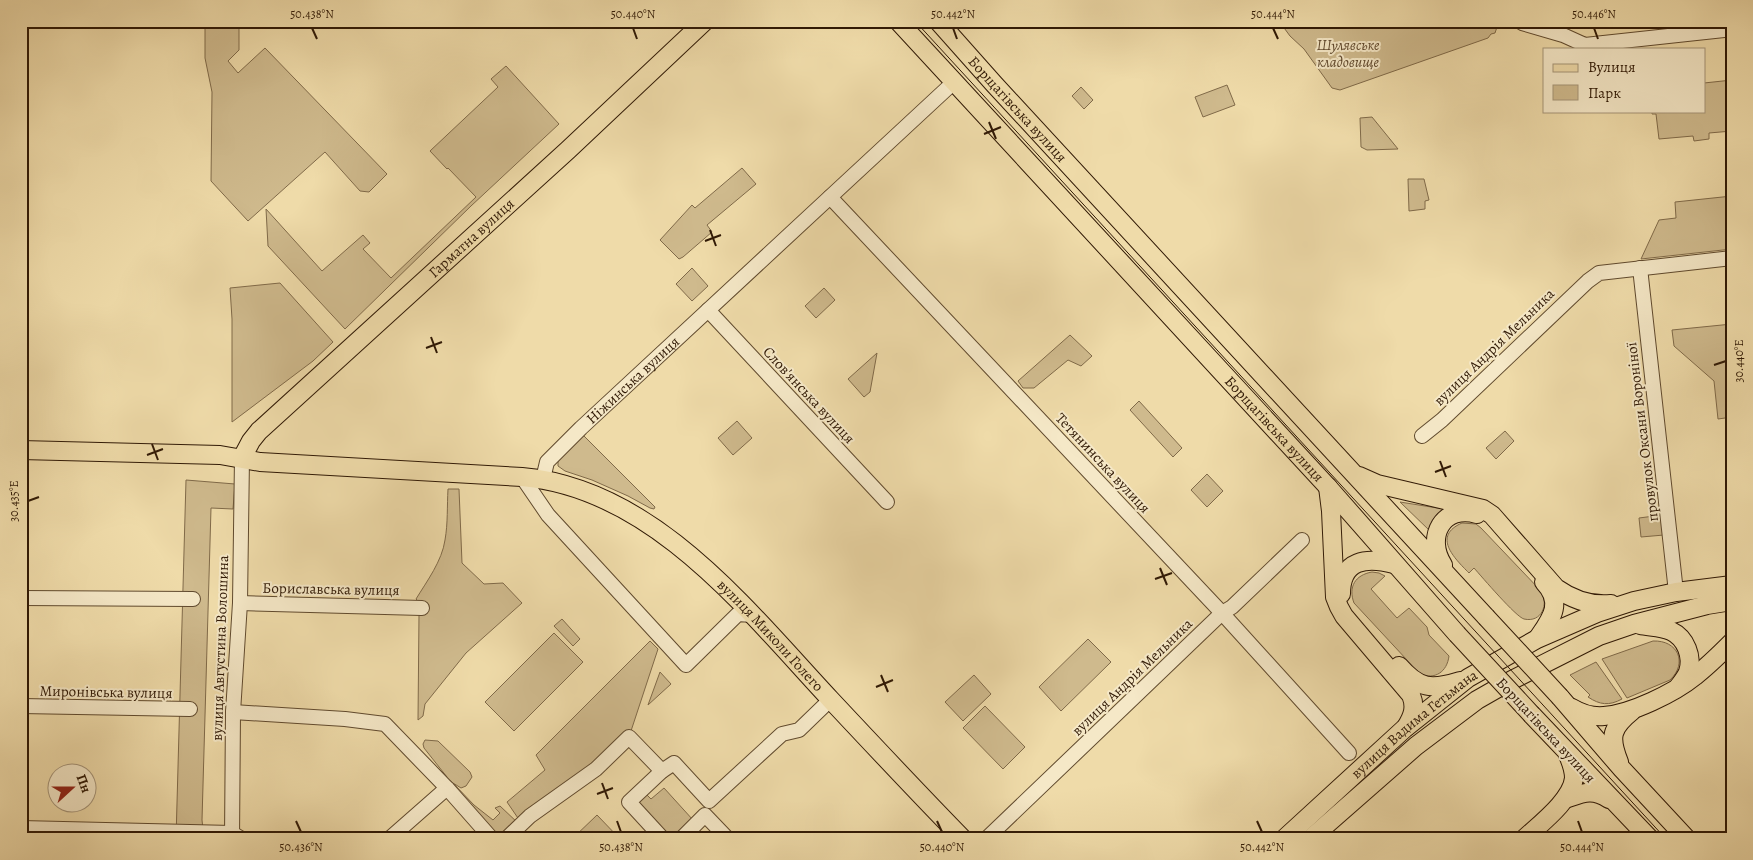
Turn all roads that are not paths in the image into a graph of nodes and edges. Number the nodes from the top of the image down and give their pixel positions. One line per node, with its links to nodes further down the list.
1 (705, 21): 14 (main road, Гарматна вулиця)
2 (898, 21): 7 (main road, Борщагівська вулиця)
3 (938, 21): 15 (main road, Борщагівська вулиця)
4 (1723, 21): 5 (street)
5 (1522, 22): 6 (street)
6 (1524, 39)
7 (954, 82): 8 (street, Ніжинська вулиця); 18 (main road, Борщагівська вулиця)
8 (830, 196): 11 (street, Ніжинська вулиця); 31 (street, Тетянинська вулиця)
9 (1732, 258): 10 (street)
10 (1640, 268): 12 (street, вулиця Андрія Мельника); 24 (street, провулок Оксани Вороніної)
11 (708, 310): 17 (street, Ніжинська вулиця); 19 (street, Слов'янська вулиця)
12 (1422, 436)
13 (21, 450): 14 (main road)
14 (242, 458): 16 (main road); 29 (street, вулиця Августина Волошина)
15 (1353, 473): 22 (main road, Борщагівська вулиця); 27 (main road)
16 (522, 477): 17 (main road); 32 (street)
17 (543, 479): 32 (main road, вулиця Миколи Голего)
18 (1327, 486): 21 (main road, Борщагівська вулиця); 44 (main road)
19 (887, 502)
20 (1302, 540): 31 (street, вулиця Андрія Мельника)
21 (1394, 564): 36 (main road); 46 (main road, Борщагівська вулиця, bridge)
22 (1451, 579): 34 (main road); 39 (main road, Борщагівська вулиця, bridge)
23 (1732, 585): 24 (main road, вулиця Вадима Гетьмана)
24 (1676, 592): 27 (main road, вулиця Вадима Гетьмана)
25 (21, 598): 26 (street)
26 (192, 599)
27 (1634, 601): 34 (main road, вулиця Вадима Гетьмана)
28 (1732, 601): 33 (main road, вулиця Вадима Гетьмана)
29 (240, 603): 30 (street, Бориславська вулиця); 43 (street, вулиця Августина Волошина)
30 (422, 608)
31 (1222, 613): 45 (street, Тетянинська вулиця); 63 (street, вулиця Андрія Мельника)
32 (752, 614): 38 (main road, вулиця Миколи Голего)
33 (1634, 624): 37 (main road); 65 (main road, вулиця Вадима Гетьмана)
34 (1537, 639): 36 (main road, вулиця Вадима Гетьмана)
35 (1731, 643): 37 (main road)
36 (1463, 681): 44 (main road, вулиця Вадима Гетьмана)
37 (1675, 690): 41 (main road)
38 (830, 700): 51 (street); 62 (main road, вулиця Миколи Голего)
39 (1564, 701): 41 (main road); 47 (main road, Борщагівська вулиця)
40 (21, 706): 42 (street, Миронівська вулиця)
41 (1635, 708): 47 (main road)
42 (190, 709)
43 (232, 712): 49 (street); 55 (street, вулиця Августина Волошина)
44 (1404, 729): 64 (main road, вулиця Вадима Гетьмана)
45 (1349, 753)
46 (1568, 755): 50 (main road); 52 (main road, Борщагівська вулиця)
47 (1622, 769): 68 (main road, Борщагівська вулиця)
48 (662, 771): 51 (street); 58 (street); 59 (street)
49 (447, 788): 56 (street); 57 (street)
50 (1565, 799): 52 (main road); 66 (main road)
51 (709, 801): 53 (street)
52 (1617, 804): 67 (main road, Борщагівська вулиця)
53 (705, 815): 60 (street); 61 (street)
54 (21, 828): 55 (street)
55 (235, 837)
56 (389, 839)
57 (492, 839)
58 (506, 839)
59 (663, 839)
60 (681, 839)
61 (728, 839)
62 (963, 839)
63 (986, 839)
64 (1284, 839)
65 (1310, 839)
66 (1524, 839)
67 (1650, 839)
68 (1687, 839)

